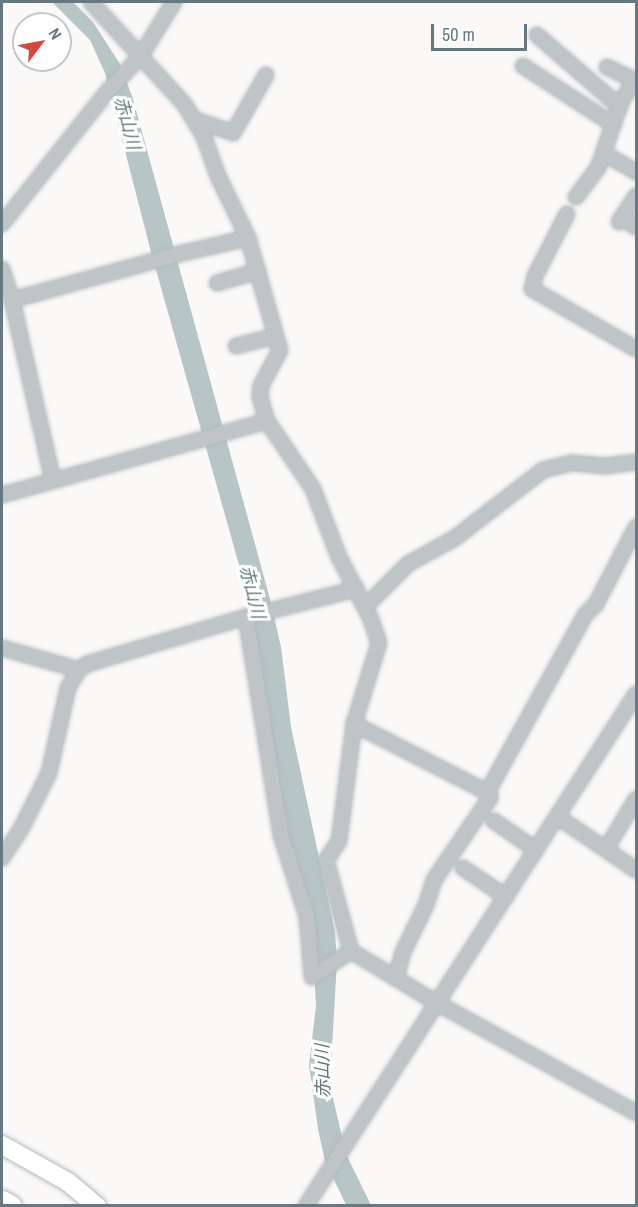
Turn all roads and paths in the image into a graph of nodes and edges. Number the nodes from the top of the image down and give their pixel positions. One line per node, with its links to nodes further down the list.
1 (91, 2): 4 (street)
2 (174, 2): 4 (street)
3 (537, 35): 9 (street)
4 (140, 57): 10 (street); 17 (street)
5 (523, 66): 11 (street)
6 (607, 67): 8 (street)
7 (266, 75): 10 (street)
8 (636, 80): 9 (street)
9 (620, 106): 11 (street)
10 (196, 120): 19 (street)
11 (614, 125): 12 (street)
12 (605, 154): 13 (street); 15 (street)
13 (636, 171)
14 (636, 195): 18 (street)
15 (576, 197)
16 (567, 214): 26 (street)
17 (2, 224)
18 (636, 227)
19 (248, 238): 21 (street); 23 (street)
20 (2, 270): 23 (street)
21 (258, 272): 22 (street); 24 (street)
22 (217, 283)
23 (12, 300): 29 (street)
24 (276, 336): 25 (street); 27 (street)
25 (236, 346)
26 (636, 350)
27 (267, 421): 29 (street); 32 (street)
28 (636, 462): 33 (street)
29 (53, 480): 30 (street)
30 (2, 495)
31 (636, 527): 39 (street)
32 (356, 589): 33 (street); 34 (street)
33 (365, 607): 38 (street)
34 (246, 617): 36 (street); 49 (street)
35 (2, 648): 36 (street)
36 (79, 670): 45 (street)
37 (636, 694): 41 (street)
38 (354, 724): 39 (street); 49 (street)
39 (489, 793): 50 (street)
40 (636, 799): 43 (street)
41 (558, 817): 43 (street); 44 (street)
42 (494, 821): 44 (street)
43 (606, 849): 47 (street)
44 (536, 850): 48 (street)
45 (2, 858)
46 (464, 868): 48 (street)
47 (636, 870)
48 (506, 897): 51 (street)
49 (348, 954): 50 (street)
50 (396, 978): 51 (street)
51 (437, 1003): 52 (street); 57 (street)
52 (636, 1113)
53 (2, 1145): 56 (main road)
54 (2, 1201): 55 (highway)
55 (11, 1206)
56 (97, 1206)
57 (306, 1206)

